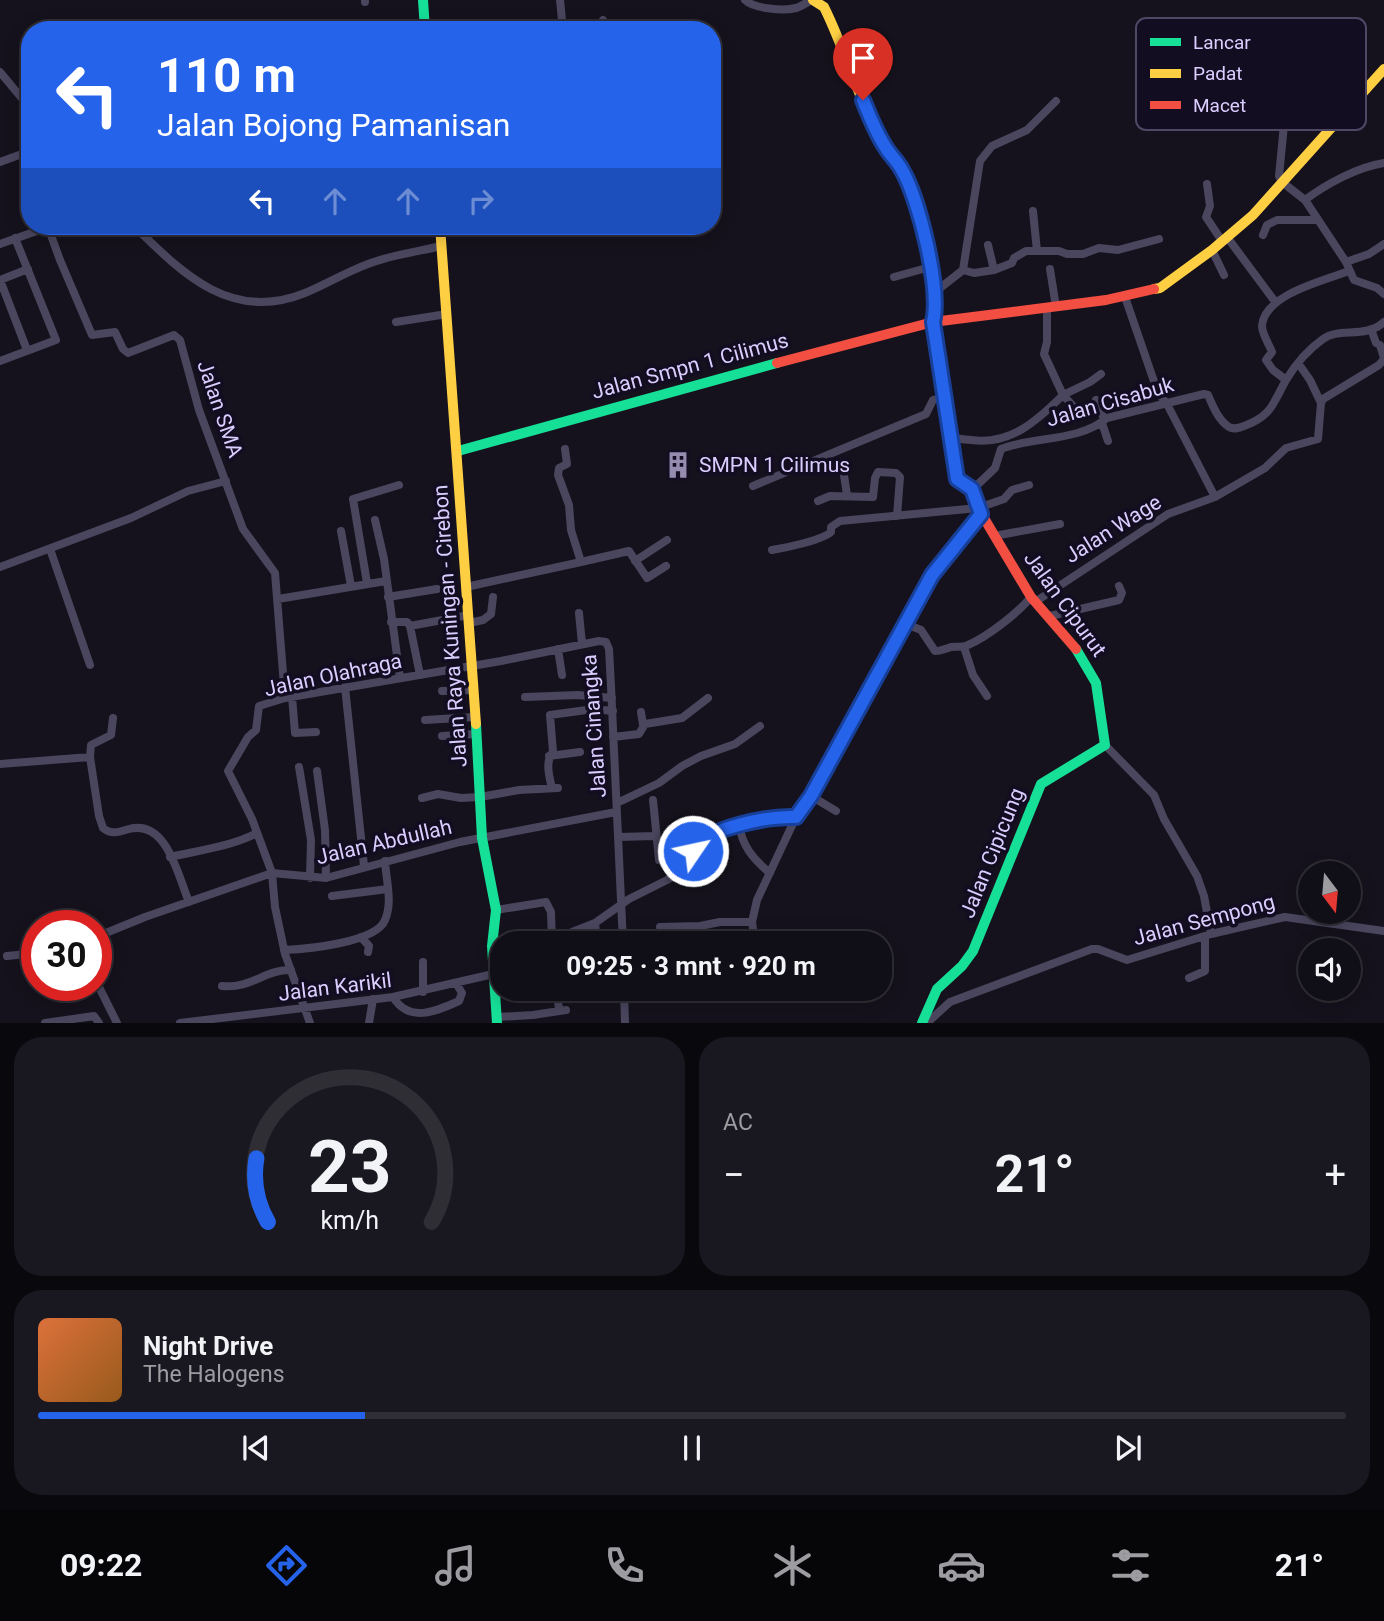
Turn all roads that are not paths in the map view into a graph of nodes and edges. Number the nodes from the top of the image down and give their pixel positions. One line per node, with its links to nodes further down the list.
1 (423, 0): 5 (main road)
2 (559, 0): 6 (street)
3 (745, 0): 4 (street)
4 (813, 0): 37 (main road, Jalan Cipurut)
5 (424, 21)
6 (562, 21)
7 (1384, 69): 9 (main road, Jalan Smpn 1 Cilimus)
8 (1, 75): 10 (street)
9 (1366, 89)
10 (21, 98)
11 (1056, 101): 40 (street)
12 (1283, 130): 17 (street)
13 (1329, 130): 17 (main road, Jalan Smpn 1 Cilimus)
14 (21, 154): 15 (street)
15 (0, 162)
16 (1384, 163): 19 (street)
17 (1282, 182): 19 (street); 29 (main road, Jalan Smpn 1 Cilimus)
18 (1207, 184): 29 (street)
19 (1305, 200): 21 (street)
20 (1032, 211): 35 (street)
21 (1316, 220): 26 (street); 36 (street)
22 (24, 235): 27 (street)
23 (53, 235): 73 (street, Jalan SMA)
24 (143, 235): 33 (street)
25 (440, 235): 33 (main road, Jalan Raya Kuningan - Cirebon)
26 (1263, 235)
27 (15, 238): 30 (street); 39 (street)
28 (1158, 239): 35 (street)
29 (1225, 239): 34 (main road, Jalan Smpn 1 Cilimus); 48 (street)
30 (0, 244)
31 (1384, 244): 36 (street)
32 (988, 245): 41 (street)
33 (441, 246): 50 (main road, Jalan Raya Kuningan - Cirebon)
34 (1212, 250): 42 (street); 47 (main road, Jalan Smpn 1 Cilimus)
35 (1037, 251): 41 (street)
36 (1347, 266): 46 (street); 48 (street)
37 (930, 267): 43 (street); 45 (main road, Jalan Cipurut)
38 (1050, 268): 49 (street)
39 (27, 269): 44 (street); 55 (street)
40 (963, 270): 41 (street); 45 (street)
41 (993, 270)
42 (1224, 275)
43 (894, 277)
44 (0, 280): 55 (street)
45 (935, 292): 52 (main road, Jalan Cipurut)
46 (1384, 294)
47 (1125, 297): 49 (main road, Jalan Smpn 1 Cilimus); 65 (street)
48 (1276, 303): 60 (street)
49 (1052, 307): 52 (main road, Jalan Smpn 1 Cilimus); 61 (street)
50 (447, 314): 51 (street); 71 (main road, Jalan Raya Kuningan - Cirebon)
51 (396, 322)
52 (933, 322): 62 (main road, Jalan Cipurut); 71 (main road, Jalan Smpn 1 Cilimus)
53 (1384, 322): 54 (street, Jalan Cisabuk)
54 (1371, 329): 56 (street); 58 (street, Jalan Cisabuk)
55 (27, 350): 57 (street)
56 (1384, 358): 64 (street)
57 (0, 360)
58 (1298, 363): 60 (street, Jalan Cisabuk); 64 (street)
59 (1101, 374): 61 (street)
60 (1286, 380): 65 (street, Jalan Cisabuk)
61 (1063, 395): 66 (street); 68 (street)
62 (944, 397): 68 (main road, Jalan Cipurut); 76 (street)
63 (1097, 400): 67 (street)
64 (1321, 403): 79 (street, Jalan Wage)
65 (1167, 404): 67 (street, Jalan Cisabuk); 79 (street)
66 (1081, 415)
67 (1103, 421): 69 (street); 77 (street, Jalan Cisabuk)
68 (949, 435): 77 (main road, Jalan Cipurut)
69 (1108, 441)
70 (565, 449): 91 (street)
71 (458, 450): 98 (main road, Jalan Raya Kuningan - Cirebon)
72 (842, 462): 78 (street)
73 (226, 481): 88 (street); 102 (street, Jalan SMA)
74 (400, 485): 95 (street)
75 (1030, 485): 81 (street)
76 (753, 486)
77 (972, 489): 81 (main road, Jalan Cipurut)
78 (847, 495): 80 (street); 82 (street)
79 (1216, 497): 103 (street, Jalan Wage)
80 (818, 501)
81 (980, 511): 82 (street); 86 (main road, Jalan Cipurut); 108 (street)
82 (897, 516): 89 (street)
83 (375, 520): 94 (street)
84 (1060, 524): 86 (street)
85 (341, 531): 96 (street)
86 (994, 536): 103 (main road, Jalan Cipurut)
87 (667, 540): 90 (street)
88 (50, 549): 93 (street); 113 (street)
89 (772, 550)
90 (635, 561): 91 (street); 92 (street)
91 (581, 562): 98 (street)
92 (666, 566)
93 (0, 567)
94 (386, 580): 95 (street); 100 (street)
95 (368, 583): 96 (street)
96 (351, 586): 102 (street)
97 (1119, 586): 105 (street)
98 (466, 587): 106 (main road, Jalan Raya Kuningan - Cirebon)
99 (437, 589): 100 (street)
100 (388, 597): 107 (street)
101 (493, 597): 106 (street)
102 (278, 599): 122 (street, Jalan SMA)
103 (1033, 600): 105 (main road, Jalan Cipurut); 111 (street, Jalan Wage)
104 (579, 614): 110 (street)
105 (1050, 616): 137 (main road, Jalan Cipurut)
106 (469, 619): 109 (street); 114 (main road, Jalan Raya Kuningan - Cirebon)
107 (391, 622): 109 (street); 117 (street)
108 (906, 624): 111 (street); 144 (street)
109 (410, 626): 115 (street)
110 (583, 644): 112 (street, Jalan Cinangka); 124 (street, Jalan Cinangka)
111 (964, 647): 121 (street)
112 (558, 649): 114 (street, Jalan Cinangka); 116 (street)
113 (90, 665)
114 (472, 665): 115 (street, Jalan Olahraga); 119 (main road, Jalan Raya Kuningan - Cirebon)
115 (419, 675): 117 (street, Jalan Olahraga)
116 (562, 675)
117 (400, 678): 118 (street, Jalan Olahraga)
118 (345, 687): 122 (street, Jalan Olahraga); 159 (street)
119 (474, 690): 120 (street); 128 (main road, Jalan Raya Kuningan - Cirebon)
120 (442, 691)
121 (987, 696)
122 (288, 697): 133 (street, Jalan SMA); 152 (street, Jalan Olahraga)
123 (525, 697): 124 (street)
124 (612, 698): 126 (street, Jalan Cinangka)
125 (708, 698): 131 (street)
126 (612, 711): 136 (street, Jalan Cinangka); 139 (street)
127 (641, 712): 131 (street)
128 (475, 716): 130 (street); 134 (main road, Jalan Raya Kuningan - Cirebon)
129 (113, 718): 140 (street)
130 (425, 720)
131 (643, 725): 136 (street)
132 (760, 726): 148 (street, Jalan Abdullah)
133 (316, 732)
134 (477, 734): 135 (street); 145 (main road, Jalan Raya Kuningan - Cirebon)
135 (442, 736)
136 (613, 737): 148 (street, Jalan Cinangka)
137 (1105, 746): 180 (street); 202 (main road, Jalan Cipicung)
138 (580, 752): 139 (street)
139 (549, 756): 145 (street)
140 (90, 757): 141 (street); 156 (street)
141 (0, 764)
142 (299, 767): 162 (street)
143 (317, 771): 163 (street)
144 (811, 796): 149 (street); 150 (street)
145 (480, 797): 146 (street); 155 (main road, Jalan Raya Kuningan - Cirebon)
146 (422, 798)
147 (653, 800): 153 (street)
148 (616, 807): 154 (street, Jalan Cinangka); 155 (street, Jalan Abdullah)
149 (836, 811)
150 (796, 817): 151 (street); 161 (street)
151 (739, 824): 161 (street); 167 (street)
152 (257, 834): 156 (street); 160 (street, Jalan Olahraga)
153 (655, 835): 154 (street); 157 (street)
154 (618, 837): 167 (street, Jalan Cinangka)
155 (482, 838): 158 (street, Jalan Abdullah); 168 (main road, Jalan Raya Kuningan - Cirebon)
156 (170, 857): 166 (street)
157 (659, 860)
158 (385, 861): 159 (street, Jalan Abdullah); 164 (street)
159 (364, 866): 163 (street, Jalan Abdullah)
160 (272, 873): 162 (street, Jalan Abdullah); 166 (street, Jalan Abdullah); 182 (street, Jalan Olahraga)
161 (770, 873): 169 (street)
162 (310, 878): 163 (street, Jalan Abdullah)
163 (326, 878)
164 (388, 889): 165 (street); 181 (street)
165 (332, 896)
166 (188, 902): 172 (street, Jalan Abdullah)
167 (622, 904): 170 (street); 177 (street, Jalan Cinangka)
168 (496, 910): 173 (main road, Jalan Raya Kuningan - Cirebon); 174 (street)
169 (752, 922): 171 (street); 178 (street)
170 (594, 923): 175 (street); 176 (street)
171 (660, 927)
172 (112, 931)
173 (494, 931)
174 (552, 931)
175 (574, 931)
176 (595, 931)
177 (623, 931)
178 (753, 931)
179 (1384, 931): 180 (street, Jalan Sempong)
180 (1208, 935): 189 (street); 202 (street, Jalan Sempong)
181 (360, 937): 182 (street); 183 (street)
182 (284, 950): 187 (street, Jalan Olahraga)
183 (368, 952)
184 (21, 955): 185 (street)
185 (7, 956)
186 (423, 962): 192 (street)
187 (291, 970): 191 (street); 199 (street, Jalan Olahraga)
188 (490, 975): 190 (street, Jalan Karikil)
189 (1189, 978)
190 (456, 983): 192 (street, Jalan Karikil); 193 (street)
191 (222, 986)
192 (423, 992): 193 (street, Jalan Karikil)
193 (393, 997): 194 (street, Jalan Karikil)
194 (373, 999): 199 (street, Jalan Karikil); 208 (street)
195 (106, 1001): 201 (street)
196 (497, 1001): 200 (main road, Jalan Raya Kuningan - Cirebon)
197 (560, 1001): 200 (street)
198 (624, 1001): 209 (street)
199 (306, 1009): 206 (street, Jalan Karikil); 207 (street, Jalan Olahraga)
200 (497, 1020)
201 (117, 1022): 205 (street)
202 (926, 1022)
203 (45, 1023): 204 (street)
204 (99, 1023)
205 (106, 1023)
206 (180, 1023)
207 (310, 1023)
208 (369, 1023)
209 (625, 1023)

